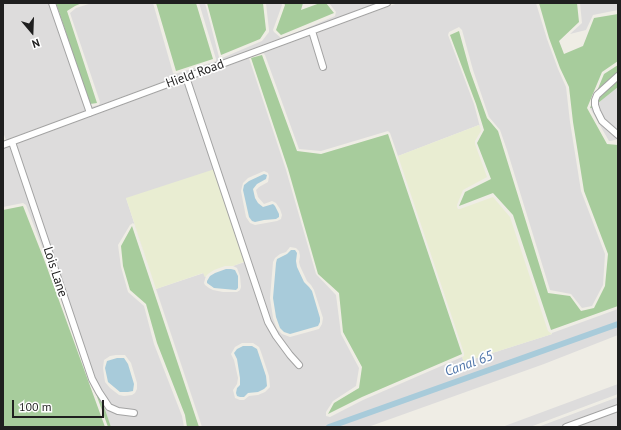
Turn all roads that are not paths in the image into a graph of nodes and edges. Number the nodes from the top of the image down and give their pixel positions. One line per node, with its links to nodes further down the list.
1 (52, 3): 7 (street)
2 (387, 3): 3 (street, Hield Road)
3 (312, 31): 4 (street); 6 (street, Hield Road)
4 (323, 67)
5 (618, 76): 8 (street)
6 (186, 77): 7 (street, Hield Road); 11 (street)
7 (90, 113): 9 (street, Hield Road)
8 (618, 135)
9 (12, 142): 10 (street, Hield Road); 13 (street, Lois Lane)
10 (3, 144)
11 (299, 365)
12 (618, 408): 14 (street)
13 (134, 413)
14 (566, 427)

